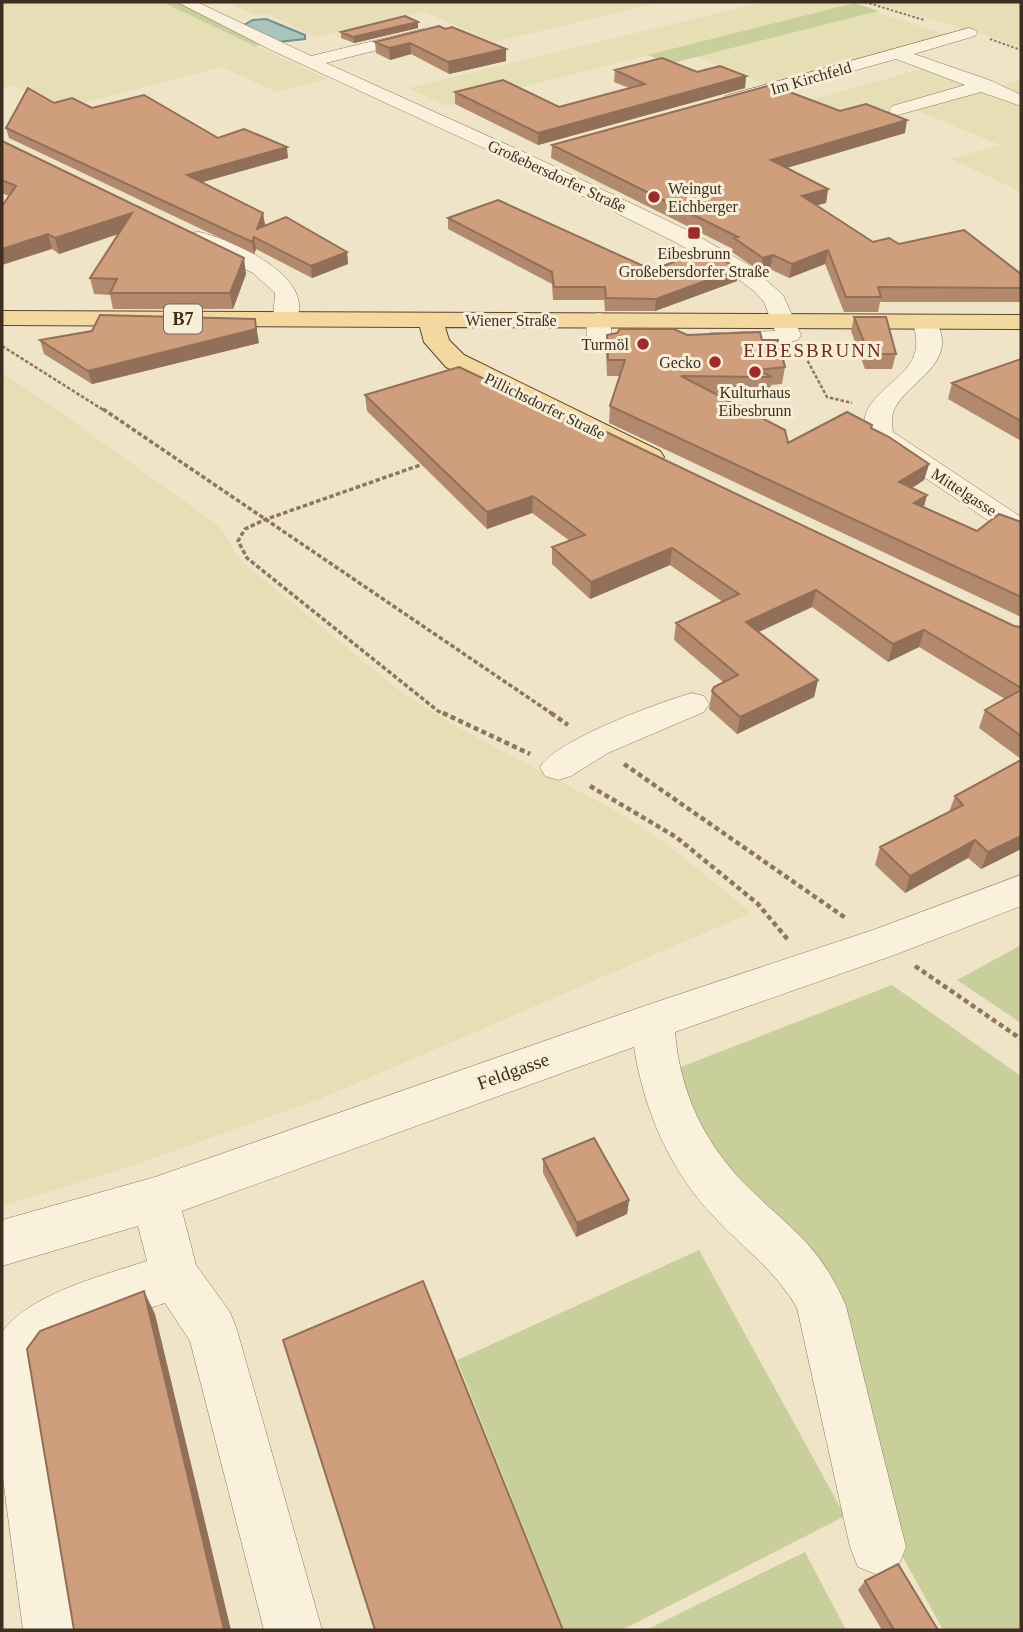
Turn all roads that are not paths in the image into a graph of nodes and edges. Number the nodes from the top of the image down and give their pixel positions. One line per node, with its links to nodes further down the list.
1 (185, 2): 5 (street, Großebersdorfer Straße)
2 (433, 32): 5 (street)
3 (969, 33): 4 (street, Im Kirchfeld)
4 (897, 53): 7 (street); 9 (street, Im Kirchfeld)
5 (309, 62): 12 (street, Großebersdorfer Straße)
6 (1008, 80): 7 (street)
7 (982, 86): 8 (street); 10 (street)
8 (1021, 101)
9 (711, 106)
10 (898, 110)
11 (547, 152): 12 (street)
12 (521, 158): 19 (street, Großebersdorfer Straße)
13 (177, 228): 15 (street)
14 (2, 318): 15 (main road, Wiener Straße / B7)
15 (285, 320): 16 (main road, Wiener Straße / B7)
16 (430, 320): 19 (main road, Wiener Straße / B7); 21 (main road, Pillichsdorfer Straße)
17 (925, 322): 18 (main road, Wiener Straße / B7); 19 (main road, Wiener Straße / B7); 22 (street, Mittelgasse)
18 (1021, 323)
19 (783, 330): 20 (street)
20 (685, 341)
21 (678, 470)
22 (1021, 530)
23 (692, 704): 24 (street)
24 (558, 767)
25 (1021, 890): 26 (street, Feldgasse)
26 (653, 1021): 27 (street, Feldgasse); 30 (street)
27 (155, 1199): 28 (street, Feldgasse); 29 (street)
28 (2, 1243)
29 (175, 1276): 31 (street); 32 (street)
30 (878, 1547)
31 (52, 1630)
32 (293, 1630)

